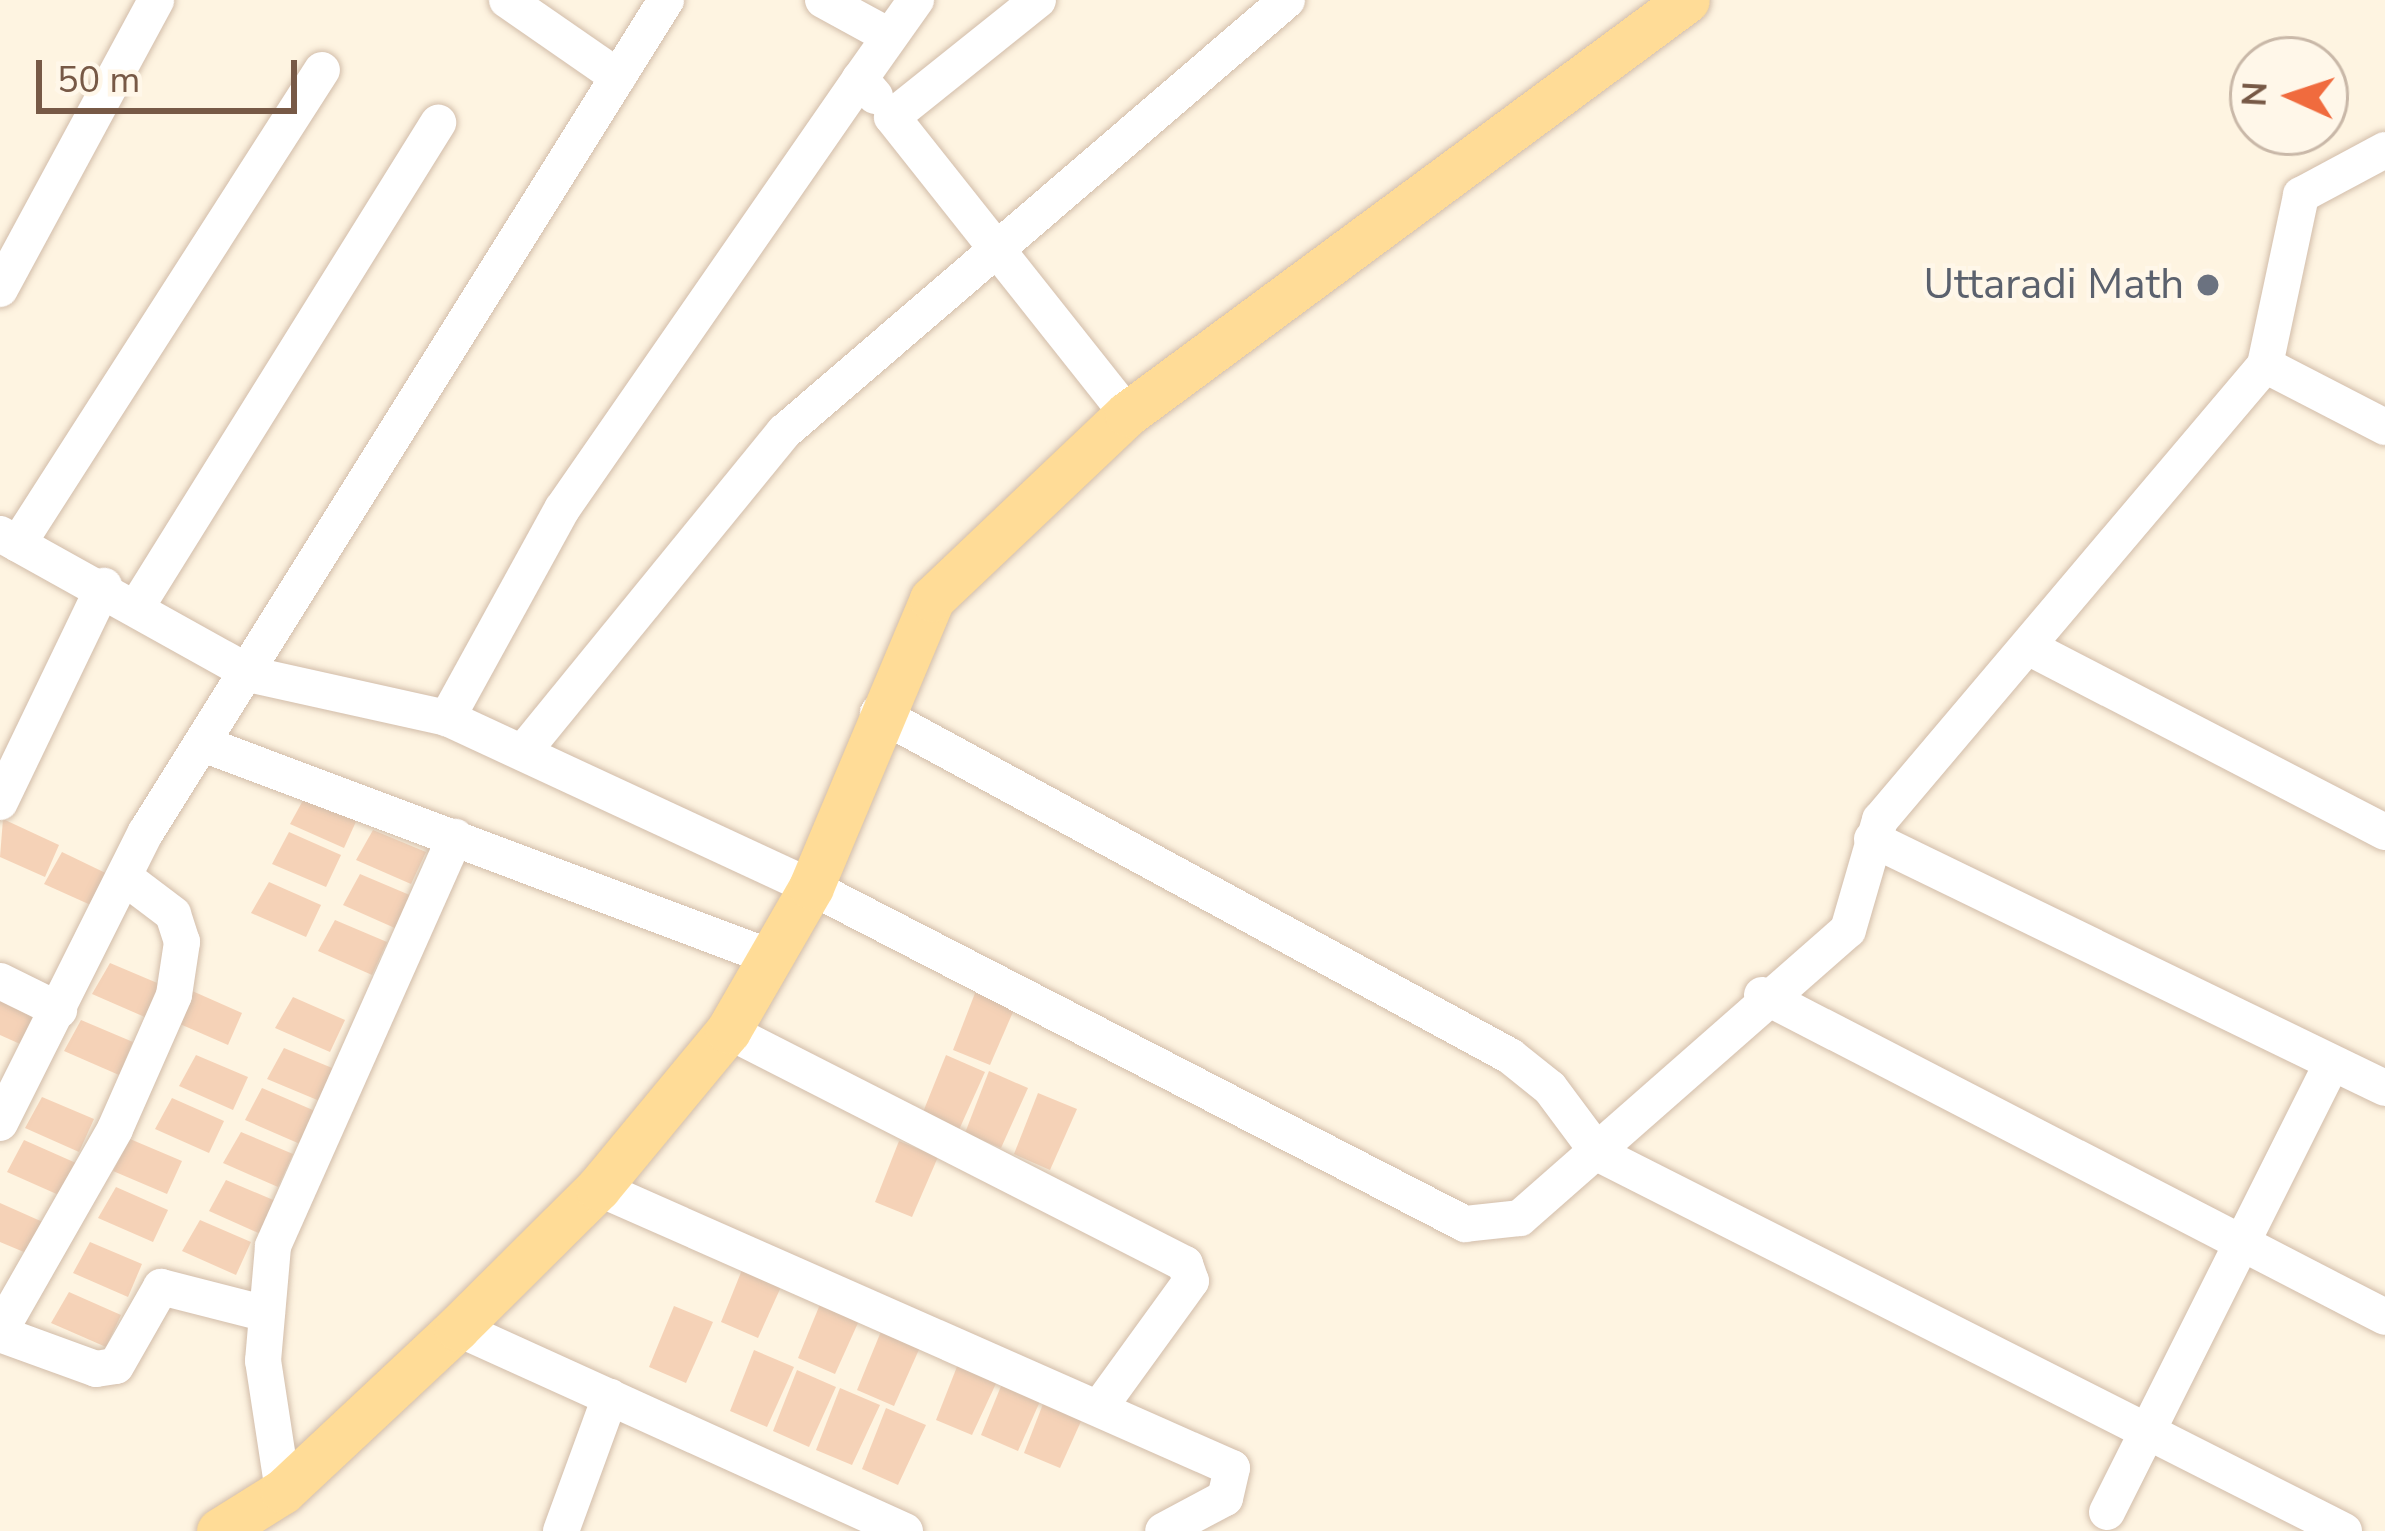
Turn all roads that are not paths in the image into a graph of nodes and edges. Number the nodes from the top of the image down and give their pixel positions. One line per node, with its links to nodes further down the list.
1 (156, 0): 17 (street)
2 (507, 0): 11 (street)
3 (665, 0): 11 (street)
4 (823, 0): 9 (street)
5 (916, 0): 9 (street)
6 (1038, 0): 13 (street)
7 (1287, 0): 16 (street)
8 (1687, 0): 19 (main road)
9 (889, 36): 12 (street)
10 (322, 70): 21 (street)
11 (618, 76): 25 (street)
12 (860, 79): 13 (street); 27 (street)
13 (892, 117): 16 (street)
14 (438, 123): 23 (street)
15 (2385, 150): 18 (street)
16 (994, 243): 19 (street); 29 (street)
17 (0, 289)
18 (2265, 365): 20 (street); 24 (street)
19 (1127, 414): 26 (main road)
20 (2385, 427)
21 (9, 539): 22 (street)
22 (104, 586): 23 (street); 30 (street)
23 (139, 603): 25 (street)
24 (2028, 647): 31 (street); 33 (street)
25 (253, 675): 27 (street); 28 (street)
26 (878, 713): 35 (main road); 44 (street)
27 (447, 718): 29 (street)
28 (203, 744): 32 (street); 34 (street)
29 (524, 752): 35 (street)
30 (0, 802)
31 (2385, 832)
32 (455, 837): 36 (street); 47 (street)
33 (1872, 838): 38 (street); 41 (street)
34 (124, 877): 39 (street); 50 (street)
35 (811, 887): 36 (main road); 44 (street)
36 (770, 957): 40 (main road)
37 (0, 981): 39 (street)
38 (1762, 995): 44 (street); 46 (street)
39 (58, 1010): 43 (street)
40 (728, 1031): 45 (main road); 52 (street)
41 (2332, 1063): 42 (street); 46 (street)
42 (2385, 1088)
43 (0, 1123)
44 (1599, 1154): 53 (street)
45 (598, 1188): 49 (main road); 52 (street)
46 (2237, 1240): 48 (street); 53 (street)
47 (267, 1314): 50 (street); 54 (street)
48 (2385, 1317)
49 (457, 1328): 51 (street); 54 (main road)
50 (0, 1332)
51 (610, 1397): 57 (street); 58 (street)
52 (1099, 1408): 59 (street)
53 (2144, 1430): 55 (street); 60 (street)
54 (283, 1491): 56 (main road)
55 (2107, 1512)
56 (218, 1531)
57 (562, 1531)
58 (905, 1531)
59 (1163, 1531)
60 (2344, 1531)

